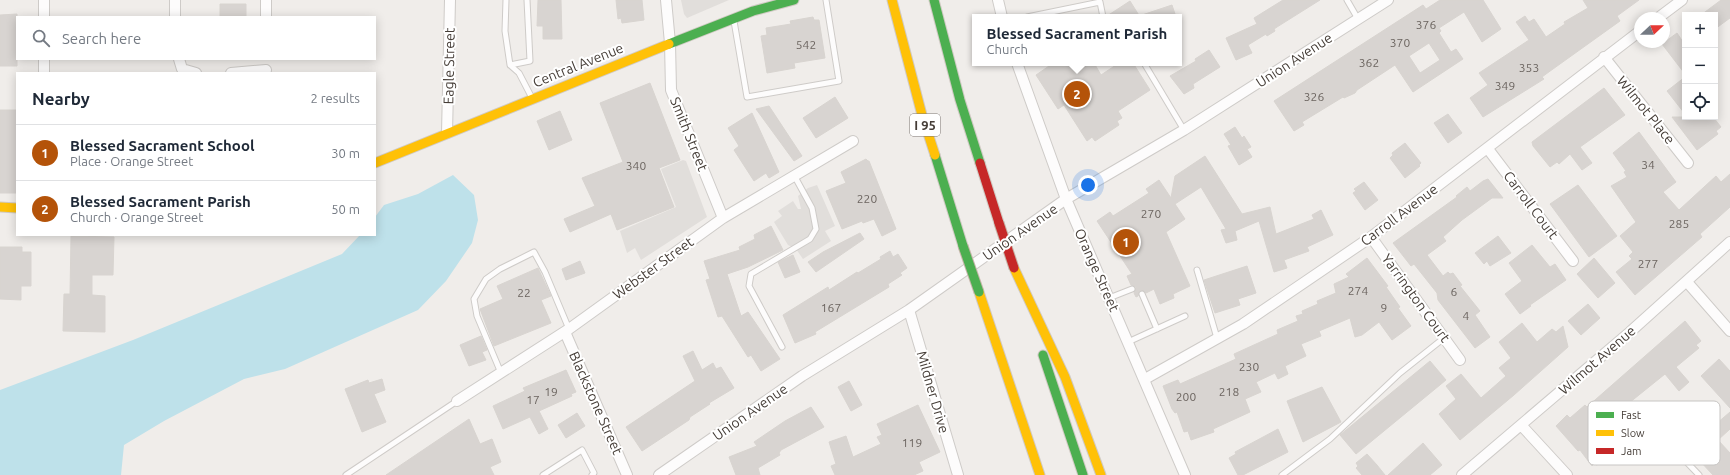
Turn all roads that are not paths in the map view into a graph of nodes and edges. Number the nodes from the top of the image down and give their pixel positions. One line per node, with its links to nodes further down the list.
1 (44, 0): 21 (street)
2 (175, 0): 22 (street)
3 (266, 0): 23 (street)
4 (450, 0): 41 (street, Eagle Street)
5 (506, 0): 32 (lane)
6 (527, 0): 32 (lane)
7 (666, 0): 27 (street, Smith Street)
8 (794, 0): 24 (main road, Central Avenue)
9 (826, 0): 24 (lane)
10 (934, 0): 54 (main road, bridge)
11 (998, 0): 18 (street)
12 (1347, 0): 25 (lane)
13 (1388, 0): 25 (street, Union Avenue)
14 (1682, 0): 17 (street)
15 (893, 1): 58 (main road, I 95, bridge)
16 (1100, 1): 19 (lane); 20 (lane)
17 (1666, 12)
18 (1001, 14)
19 (1041, 14)
20 (1102, 14)
21 (44, 16)
22 (175, 16)
23 (266, 16)
24 (734, 18): 27 (main road, Central Avenue)
25 (1358, 19): 40 (street, Union Avenue)
26 (1634, 35): 28 (street, Carroll Avenue)
27 (670, 43): 39 (main road, Central Avenue); 50 (street, Smith Street)
28 (1604, 57): 43 (street, Carroll Avenue); 44 (street, Wilmot Place)
29 (44, 60): 36 (street)
30 (179, 60): 37 (street)
31 (266, 60): 35 (street)
32 (510, 65): 39 (lane)
33 (1018, 66): 47 (street, Orange Street)
34 (1146, 66): 40 (lane)
35 (266, 71): 38 (street)
36 (44, 72)
37 (192, 72)
38 (248, 72)
39 (532, 99): 41 (main road, Central Avenue)
40 (1184, 130): 47 (street, Union Avenue)
41 (448, 133): 45 (main road, Central Avenue)
42 (853, 141): 46 (street, Webster Street)
43 (1488, 149): 51 (street, Carroll Avenue); 53 (street, Carroll Court)
44 (1688, 162)
45 (376, 163)
46 (795, 177): 50 (street, Webster Street); 69 (lane)
47 (1066, 199): 60 (street, Orange Street); 61 (street, Union Avenue)
48 (0, 207): 49 (main road)
49 (16, 208)
50 (723, 218): 64 (street, Webster Street)
51 (1371, 237): 66 (street, Carroll Avenue); 67 (street, Yarrington Court)
52 (1730, 242): 56 (street, Wilmot Avenue)
53 (1573, 261)
54 (1014, 268): 84 (main road); 85 (main road)
55 (1197, 270): 66 (lane)
56 (1687, 282): 65 (street); 74 (street, Wilmot Avenue)
57 (1132, 289): 60 (lane)
58 (979, 292): 75 (main road); 83 (main road, I 95)
59 (1142, 294): 63 (lane)
60 (1110, 298): 68 (street, Orange Street)
61 (909, 310): 81 (street, Union Avenue); 82 (street, Mildner Drive)
62 (1185, 316): 63 (lane)
63 (1157, 329): 68 (lane)
64 (567, 331): 71 (street, Webster Street); 71 (lane); 80 (street, Blackstone Street)
65 (1730, 331)
66 (1217, 338): 72 (street, Carroll Avenue)
67 (1444, 338): 70 (street, Yarrington Court); 87 (lane)
68 (1128, 342): 72 (street, Orange Street)
69 (782, 347)
70 (1460, 360)
71 (501, 373): 73 (street, Webster Street)
72 (1145, 379): 86 (street, Orange Street)
73 (457, 401): 77 (lane)
74 (1521, 425): 88 (street, Wilmot Avenue); 89 (street)
75 (1017, 437)
76 (1689, 465): 90 (lane)
77 (346, 475)
78 (543, 475): 79 (lane)
79 (592, 475)
80 (628, 475)
81 (659, 475)
82 (958, 475)
83 (1040, 475)
84 (1083, 475)
85 (1101, 475)
86 (1185, 475)
87 (1282, 475)
88 (1462, 475)
89 (1567, 475)
90 (1699, 475)

